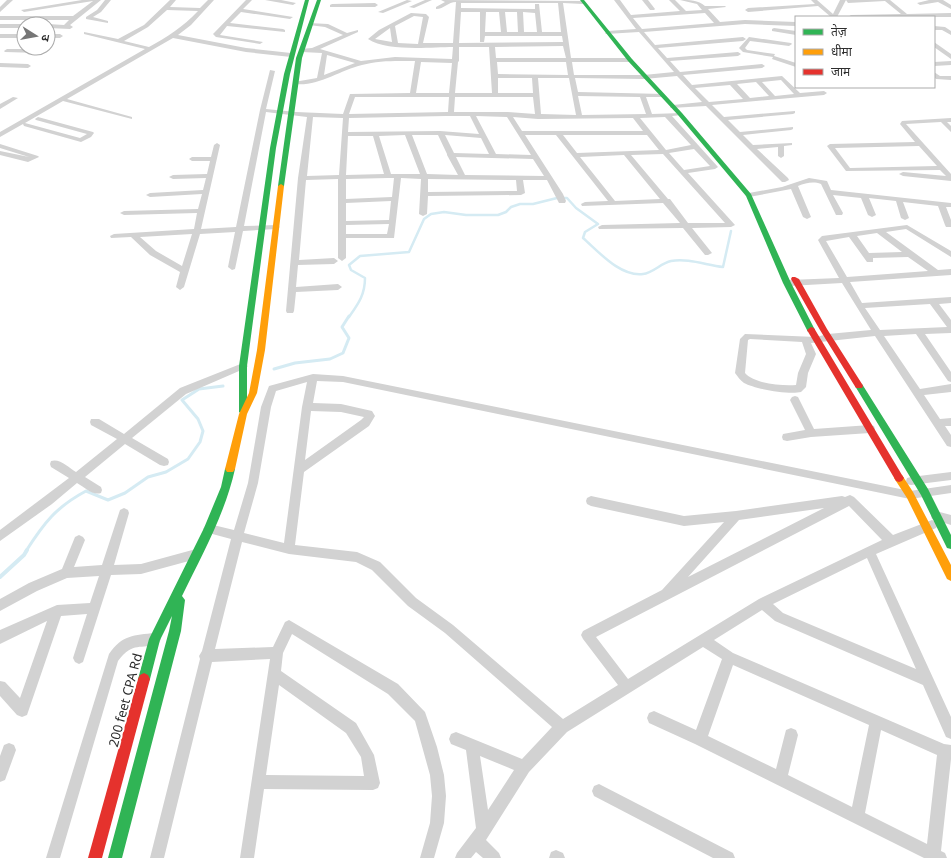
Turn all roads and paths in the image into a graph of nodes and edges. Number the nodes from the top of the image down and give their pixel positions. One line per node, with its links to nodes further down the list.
1 (10, 0): 42 (street)
2 (92, 0): 43 (street)
3 (98, 0): 65 (street)
4 (108, 0): 71 (street)
5 (173, 0): 38 (street)
6 (211, 0): 44 (street)
7 (249, 0): 45 (street)
8 (268, 0): 30 (street)
9 (307, 0): 118 (street)
10 (318, 0): 69 (street)
11 (335, 0): 33 (street)
12 (407, 0): 53 (street)
13 (429, 0): 35 (street)
14 (617, 0): 63 (street)
15 (645, 0): 40 (street)
16 (672, 0): 54 (street)
17 (683, 0): 41 (street)
18 (846, 0): 28 (street); 58 (street); 59 (street)
19 (883, 0): 28 (street)
20 (887, 0): 55 (street)
21 (939, 0): 31 (street); 37 (street)
22 (446, 1): 23 (street); 39 (street)
23 (459, 1): 24 (street); 46 (street)
24 (498, 1): 25 (street)
25 (537, 1): 26 (street); 50 (street)
26 (560, 1): 27 (street); 88 (street)
27 (583, 1): 89 (street)
28 (858, 1): 34 (street)
29 (816, 2): 57 (street); 76 (street)
30 (293, 3)
31 (920, 3)
32 (375, 5): 33 (street)
33 (332, 6): 52 (street)
34 (863, 6)
35 (412, 7)
36 (723, 7): 41 (street)
37 (951, 7)
38 (166, 8): 44 (street); 98 (street)
39 (438, 8)
40 (652, 9)
41 (705, 9): 54 (street); 70 (street)
42 (0, 10)
43 (24, 10)
44 (202, 10): 96 (street)
45 (240, 10): 62 (street); 68 (street)
46 (459, 10): 47 (street); 105 (street)
47 (483, 11): 48 (street); 85 (street)
48 (502, 11): 49 (street); 86 (street)
49 (520, 11): 50 (street); 91 (street)
50 (538, 11): 87 (street)
51 (868, 11): 60 (street)
52 (356, 12)
53 (381, 12)
54 (684, 12): 63 (street)
55 (905, 15): 56 (street); 61 (street)
56 (951, 15)
57 (833, 16)
58 (835, 16)
59 (840, 16)
60 (873, 16)
61 (898, 16)
62 (290, 17)
63 (629, 17): 82 (street)
64 (0, 18): 65 (street)
65 (74, 18): 75 (street)
66 (752, 23): 70 (street); 76 (street); 82 (street)
67 (795, 23): 77 (street)
68 (226, 24): 80 (street); 99 (street)
69 (311, 24): 90 (street); 118 (street)
70 (718, 24): 82 (street)
71 (99, 25)
72 (392, 25): 101 (street); 101 (street); 104 (street)
73 (0, 26): 74 (street)
74 (16, 26)
75 (56, 26)
76 (761, 26): 77 (street)
77 (773, 27): 83 (street); 100 (street)
78 (92, 28): 98 (street)
79 (935, 28): 84 (street)
80 (283, 31)
81 (356, 31): 90 (street)
82 (640, 32): 89 (street); 110 (street)
83 (795, 33)
84 (951, 33)
85 (482, 34): 86 (street); 106 (street)
86 (504, 34): 91 (street)
87 (540, 34): 88 (street); 91 (street)
88 (564, 34): 102 (street)
89 (609, 34): 123 (street)
90 (347, 35): 113 (street)
91 (521, 35)
92 (0, 36): 93 (street)
93 (16, 36)
94 (56, 36): 95 (street)
95 (60, 36)
96 (173, 36): 111 (street); 118 (street)
97 (743, 39): 114 (street)
98 (119, 41): 111 (street)
99 (260, 42)
100 (771, 42): 103 (street); 127 (street)
101 (395, 44): 104 (street)
102 (566, 44): 107 (street); 122 (street)
103 (789, 44)
104 (420, 45): 105 (street)
105 (457, 45): 106 (street); 125 (street)
106 (482, 45): 107 (street)
107 (492, 45): 121 (street)
108 (935, 45): 119 (street)
109 (16, 47): 112 (street)
110 (654, 47): 114 (street); 124 (street)
111 (150, 49): 157 (street)
112 (16, 50)
113 (313, 50): 115 (street); 118 (street)
114 (698, 50): 116 (street); 124 (street)
115 (325, 52): 126 (street); 141 (street)
116 (738, 54)
117 (935, 54): 119 (street)
118 (296, 55): 143 (street); 163 (street)
119 (948, 55)
120 (418, 60): 125 (street); 126 (street); 148 (street)
121 (494, 60): 122 (street); 136 (street)
122 (569, 60): 123 (street); 138 (street)
123 (630, 60): 139 (street)
124 (665, 60): 134 (street)
125 (456, 61): 149 (street)
126 (361, 63): 141 (street)
127 (795, 63)
128 (951, 63): 129 (street)
129 (935, 64)
130 (0, 65): 131 (street)
131 (28, 66)
132 (762, 66): 134 (street)
133 (272, 71): 162 (street)
134 (678, 74): 139 (street); 145 (street)
135 (935, 75): 140 (street)
136 (495, 76): 137 (street); 152 (street)
137 (535, 77): 138 (street); 153 (street)
138 (572, 77): 139 (street); 147 (street)
139 (644, 77): 151 (street)
140 (951, 78)
141 (320, 79): 143 (street)
142 (757, 80): 144 (street); 154 (street); 156 (street)
143 (296, 83): 165 (street)
144 (732, 83): 145 (street); 158 (street)
145 (691, 87): 159 (street)
146 (824, 93): 154 (street)
147 (576, 94): 150 (street); 174 (street)
148 (413, 95): 149 (street); 172 (street)
149 (453, 95): 152 (street); 166 (street)
150 (642, 95): 151 (street); 176 (street)
151 (662, 95): 161 (street)
152 (495, 96): 153 (street)
153 (536, 96): 173 (street)
154 (799, 96): 156 (street)
155 (15, 98): 160 (street)
156 (774, 98): 158 (street)
157 (64, 100): 177 (street); 178 (street); 194 (street)
158 (749, 101): 159 (street)
159 (709, 105): 161 (street); 179 (street)
160 (0, 107)
161 (673, 107): 169 (street)
162 (263, 110): 163 (street); 259 (street)
163 (278, 112): 165 (street); 195 (street)
164 (793, 112): 179 (street)
165 (290, 114): 170 (street); 196 (street)
166 (451, 114): 167 (street); 172 (street)
167 (472, 114): 168 (street); 193 (street)
168 (508, 114): 173 (street); 186 (street)
169 (680, 114): 171 (street); 230 (street)
170 (310, 115): 172 (street); 223 (street)
171 (667, 115): 176 (street); 202 (street)
172 (346, 116): 189 (street)
173 (538, 116): 174 (street)
174 (579, 116): 175 (street)
175 (635, 116): 176 (street); 188 (street)
176 (650, 116)
177 (130, 118)
178 (38, 119): 182 (street); 182 (street)
179 (723, 119): 191 (street)
180 (942, 120): 181 (street); 184 (street); 198 (street)
181 (951, 120)
182 (26, 125): 194 (street)
183 (791, 128): 191 (street)
184 (951, 130)
185 (440, 133): 190 (street); 193 (street); 208 (street)
186 (521, 133): 187 (street); 209 (street)
187 (558, 133): 188 (street); 207 (street)
188 (648, 133): 204 (street)
189 (344, 134): 192 (street); 224 (street)
190 (408, 134): 192 (street); 221 (street)
191 (738, 134): 203 (street)
192 (376, 135): 218 (street)
193 (483, 136): 211 (street)
194 (1, 137)
195 (274, 142): 196 (street); 256 (street)
196 (288, 142): 257 (street)
197 (790, 144): 200 (street)
198 (921, 144): 214 (street); 215 (street)
199 (217, 145): 213 (street)
200 (781, 145): 203 (street); 210 (street)
201 (0, 146): 205 (street)
202 (697, 146): 204 (street); 216 (street)
203 (752, 148): 228 (street)
204 (664, 152): 206 (street); 216 (street)
205 (0, 153)
206 (626, 153): 207 (street); 240 (street)
207 (574, 154): 241 (street)
208 (450, 155): 211 (street); 222 (street)
209 (534, 156): 211 (street); 226 (street)
210 (781, 156)
211 (494, 157)
212 (192, 159): 213 (street)
213 (213, 159): 217 (street)
214 (942, 168): 215 (street); 227 (street)
215 (857, 170): 227 (street)
216 (682, 172): 255 (street)
217 (209, 176): 220 (street); 231 (street)
218 (388, 176): 219 (street); 224 (street)
219 (398, 176): 221 (street); 237 (street)
220 (173, 177)
221 (425, 177): 222 (street); 233 (street)
222 (463, 177): 225 (street)
223 (302, 178): 224 (street); 269 (street)
224 (342, 178): 239 (street)
225 (519, 178): 226 (street); 233 (street)
226 (548, 178): 236 (street)
227 (951, 178)
228 (785, 180)
229 (794, 186): 230 (street); 232 (street); 250 (street)
230 (748, 190): 275 (street)
231 (206, 192): 234 (street); 245 (street)
232 (829, 192): 235 (street); 247 (street)
233 (424, 194): 248 (street)
234 (150, 195)
235 (864, 196): 238 (street); 249 (street)
236 (561, 198)
237 (396, 200): 239 (street); 252 (street)
238 (899, 200): 243 (street); 251 (street)
239 (342, 201): 253 (street)
240 (666, 201): 241 (street); 255 (street)
241 (613, 203): 242 (street)
242 (585, 204)
243 (941, 204): 244 (street); 254 (street)
244 (951, 205)
245 (201, 211): 246 (street); 260 (street)
246 (124, 213)
247 (840, 213)
248 (423, 214)
249 (872, 215)
250 (807, 217)
251 (905, 218)
252 (393, 222): 253 (street); 265 (street)
253 (343, 223): 265 (street)
254 (949, 225)
255 (687, 226): 258 (street); 266 (street)
256 (263, 227): 257 (street); 259 (street); 290 (street)
257 (276, 227): 296 (street)
258 (602, 227)
259 (241, 228): 260 (street); 270 (street)
260 (197, 231): 263 (street); 271 (street)
261 (879, 231): 262 (street); 267 (street); 268 (street)
262 (851, 234): 267 (street); 274 (street)
263 (133, 235): 264 (street); 271 (street)
264 (114, 236)
265 (343, 236): 269 (street)
266 (708, 253)
267 (910, 254): 273 (street)
268 (951, 255)
269 (294, 263): 278 (street)
270 (232, 267)
271 (184, 271): 276 (street)
272 (951, 272): 273 (street)
273 (937, 274): 274 (street)
274 (845, 280): 275 (street); 281 (street)
275 (792, 282): 287 (street); 289 (street)
276 (180, 287)
277 (338, 287): 278 (street)
278 (292, 290): 282 (street)
279 (951, 300): 280 (street)
280 (932, 301): 281 (street); 283 (street)
281 (859, 306): 286 (street)
282 (290, 310)
283 (951, 326)
284 (951, 330): 285 (street)
285 (918, 331): 286 (street); 292 (street)
286 (877, 333): 287 (street); 295 (street)
287 (828, 337): 289 (street); 314 (street)
288 (805, 339): 288 (street); 289 (street)
289 (816, 340): 304 (street)
290 (243, 366): 297 (street); 307 (street)
291 (312, 377): 294 (street); 299 (street); 318 (street)
292 (951, 379)
293 (951, 388): 295 (street)
294 (272, 389): 296 (street); 329 (street)
295 (917, 392): 303 (street)
296 (253, 393): 297 (street); 300 (street)
297 (242, 395): 300 (street)
298 (795, 400): 305 (street)
299 (307, 407): 311 (street); 311 (street)
300 (243, 414): 327 (street, 200 feet CPA Rd)
301 (95, 422): 307 (street)
302 (951, 422): 303 (street)
303 (937, 423): 308 (street)
304 (870, 429): 305 (street); 315 (street)
305 (812, 433): 306 (street)
306 (787, 437)
307 (125, 439): 309 (street); 313 (street)
308 (951, 443)
309 (164, 462)
310 (55, 464): 313 (street)
311 (299, 470): 333 (street)
312 (951, 476): 314 (street)
313 (77, 478): 317 (street); 328 (street)
314 (918, 480): 315 (street); 319 (street)
315 (902, 483): 318 (street); 320 (street)
316 (951, 489): 319 (street)
317 (98, 490)
318 (891, 490): 320 (street)
319 (925, 492): 320 (street); 325 (street)
320 (910, 495): 326 (street)
321 (850, 500): 324 (street); 331 (street); 340 (street)
322 (591, 501): 324 (street)
323 (124, 512): 336 (street)
324 (736, 516): 340 (street)
325 (942, 519): 326 (street); 332 (street)
326 (927, 528): 331 (street); 338 (street)
327 (208, 530): 329 (street); 335 (street, 200 feet CPA Rd)
328 (0, 536)
329 (236, 537): 333 (street); 349 (street)
330 (78, 540): 337 (street)
331 (891, 541): 334 (street)
332 (951, 545)
333 (289, 549): 358 (street)
334 (869, 551): 341 (street); 353 (street)
335 (196, 554): 336 (street); 339 (street, 200 feet CPA Rd)
336 (105, 570): 337 (street); 343 (street)
337 (66, 573): 342 (street)
338 (951, 576)
339 (183, 584): 346 (street, 200 feet CPA Rd); 376 (street)
340 (664, 595): 354 (street)
341 (763, 603): 347 (street); 353 (street)
342 (0, 605)
343 (94, 608): 344 (street); 351 (street)
344 (57, 611): 345 (street); 355 (street)
345 (0, 638)
346 (156, 640): 374 (street); 375 (street, 200 feet CPA Rd)
347 (704, 640): 350 (street); 354 (street)
348 (277, 653): 349 (street); 352 (street); 379 (street)
349 (205, 656): 377 (street)
350 (729, 657): 357 (street); 362 (street)
351 (79, 658)
352 (274, 674): 369 (street); 369 (street)
353 (926, 680): 359 (street)
354 (626, 686): 358 (street)
355 (0, 687)
356 (654, 718): 362 (street)
357 (876, 721): 365 (street); 371 (street)
358 (562, 726): 366 (street)
359 (951, 732)
360 (791, 735): 368 (street)
361 (456, 739): 363 (street)
362 (700, 739): 368 (street)
363 (472, 746): 366 (street); 372 (street)
364 (9, 750): 367 (street)
365 (947, 751): 373 (street)
366 (524, 768): 372 (street)
367 (0, 774)
368 (780, 778): 371 (street)
369 (258, 782): 378 (street)
370 (599, 791): 382 (street)
371 (857, 817): 373 (street)
372 (480, 836): 380 (street); 381 (street)
373 (937, 856)
374 (52, 858)
375 (95, 858)
376 (114, 858)
377 (157, 858)
378 (247, 858)
379 (427, 858)
380 (462, 858)
381 (494, 858)
382 (728, 858)

